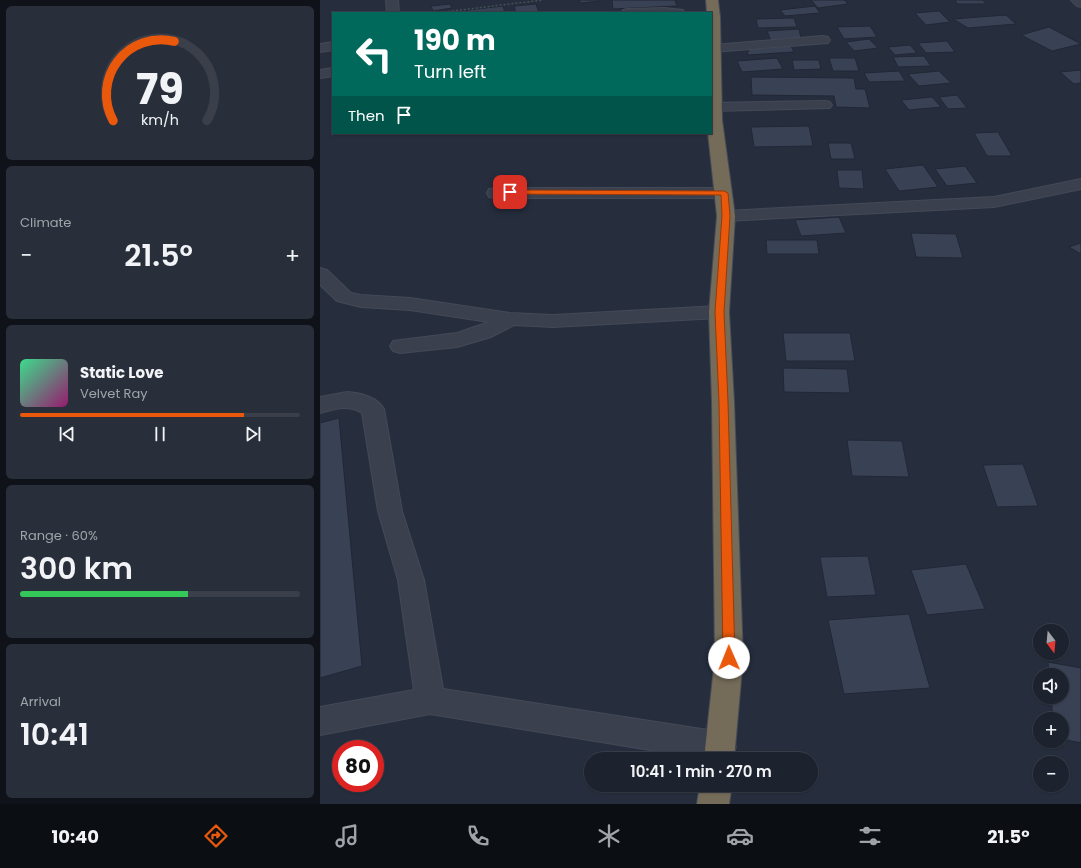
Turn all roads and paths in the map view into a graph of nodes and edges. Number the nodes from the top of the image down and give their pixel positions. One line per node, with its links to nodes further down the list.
1 (392, 0): 6 (street)
2 (544, 0): 7 (path)
3 (1077, 0): 4 (street)
4 (1081, 4)
5 (712, 11): 12 (highway)
6 (393, 12)
7 (444, 12)
8 (823, 40): 12 (street)
9 (332, 46): 10 (street)
10 (320, 48)
11 (815, 53): 12 (street)
12 (714, 55): 16 (highway)
13 (332, 72): 14 (street)
14 (320, 74)
15 (825, 105): 16 (street)
16 (712, 107): 19 (highway)
17 (1081, 184): 20 (street)
18 (495, 192): 19 (street)
19 (724, 193): 20 (highway)
20 (726, 216): 22 (highway)
21 (320, 274): 23 (street)
22 (719, 312): 23 (street); 29 (highway)
23 (510, 319): 24 (street)
24 (400, 346)
25 (320, 405): 26 (street)
26 (430, 701): 27 (street); 28 (street)
27 (320, 720)
28 (714, 752)
29 (720, 752)
30 (715, 792): 31 (highway)
31 (713, 804)

